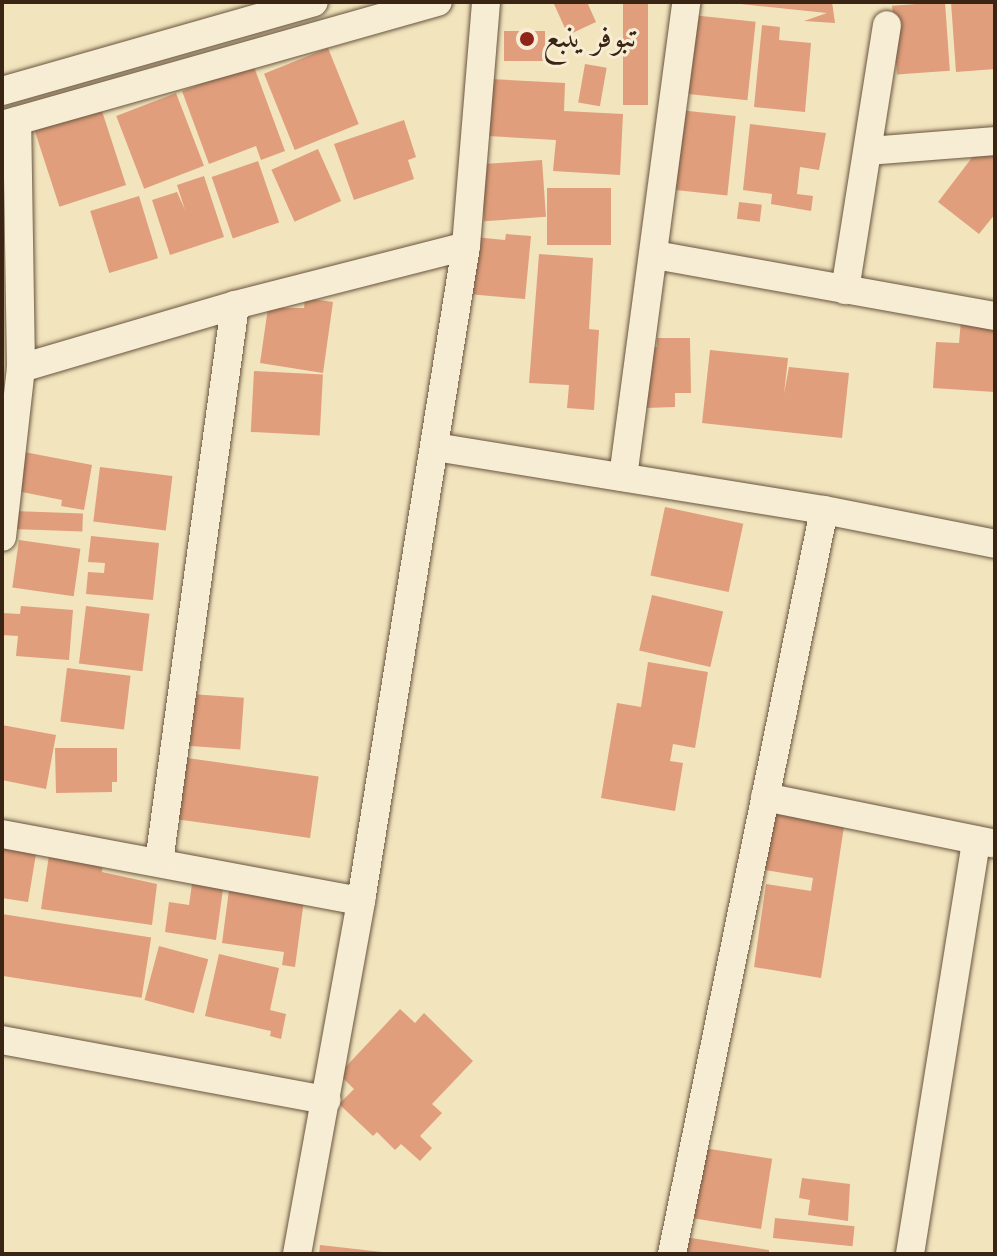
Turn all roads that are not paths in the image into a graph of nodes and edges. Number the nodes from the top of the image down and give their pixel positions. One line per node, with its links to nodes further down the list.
1 (314, 2): 6 (street)
2 (438, 2): 7 (street)
3 (486, 2): 10 (street)
4 (686, 2): 11 (street)
5 (887, 25): 9 (street)
6 (2, 91)
7 (10, 123): 15 (street)
8 (995, 141): 9 (street)
9 (868, 151): 12 (street)
10 (466, 246): 13 (street); 16 (street)
11 (655, 255): 12 (street); 17 (street)
12 (845, 290): 14 (street)
13 (235, 305): 15 (street); 24 (street)
14 (995, 316)
15 (21, 368): 19 (street)
16 (435, 447): 17 (street); 25 (street)
17 (623, 477): 18 (street)
18 (824, 510): 20 (street); 21 (street)
19 (2, 537)
20 (995, 544)
21 (765, 797): 23 (street); 29 (street)
22 (2, 834): 24 (street)
23 (985, 842): 30 (street)
24 (159, 862): 25 (street)
25 (361, 901): 27 (street)
26 (2, 1040): 27 (street)
27 (327, 1100): 28 (street)
28 (297, 1254)
29 (672, 1254)
30 (910, 1254)

